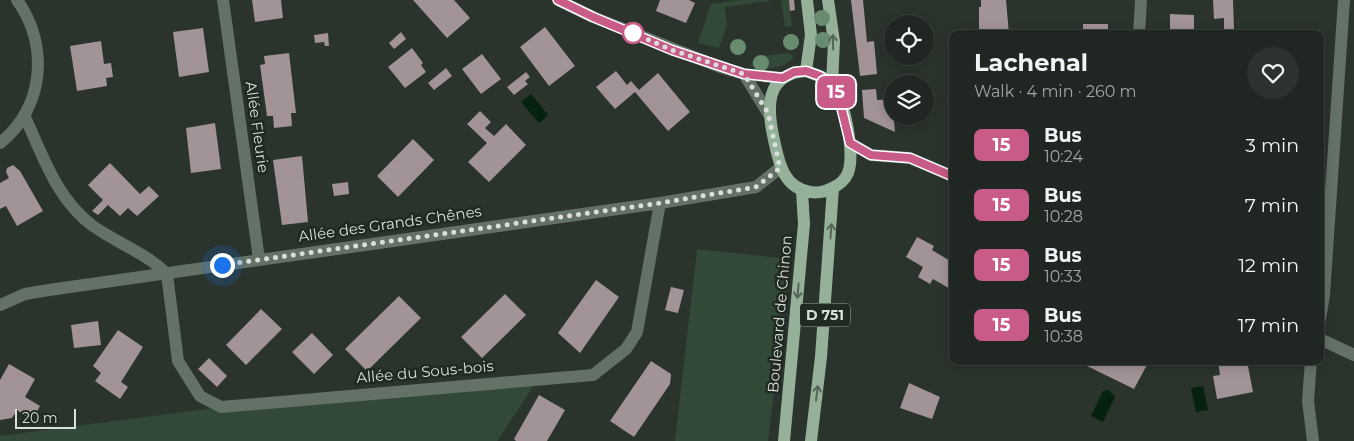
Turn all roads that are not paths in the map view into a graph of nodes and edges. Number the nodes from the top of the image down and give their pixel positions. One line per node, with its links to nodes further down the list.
1 (17, 0): 14 (street)
2 (223, 0): 22 (street, Allée Fleurie)
3 (558, 0): 10 (street)
4 (807, 0): 9 (main road)
5 (828, 0): 12 (main road, one-way to 5)
6 (1141, 0): 8 (street)
7 (1344, 0): 24 (street)
8 (1139, 30)
9 (806, 71): 11 (main road); 12 (main road)
10 (744, 74): 11 (street); 13 (street)
11 (783, 78): 13 (main road)
12 (832, 84): 16 (main road)
13 (768, 113): 17 (main road)
14 (24, 115): 15 (street); 23 (street)
15 (0, 142)
16 (850, 143): 18 (street); 19 (main road)
17 (780, 168): 20 (main road); 21 (street, Allée des Grands Chênes)
18 (949, 175)
19 (833, 188): 20 (main road); 30 (main road, D 751, one-way to 19)
20 (802, 190): 29 (main road, Boulevard de Chinon / D 751, one-way to 29)
21 (660, 203): 22 (street, Allée des Grands Chênes); 23 (street, Allée du Sous-bois)
22 (259, 259): 23 (street, Allée des Grands Chênes)
23 (167, 274): 25 (street, Allée des Grands Chênes)
24 (1324, 296)
25 (0, 305)
26 (1324, 341): 27 (street)
27 (1354, 355)
28 (1311, 365): 31 (street)
29 (784, 441)
30 (811, 441)
31 (1313, 441)

